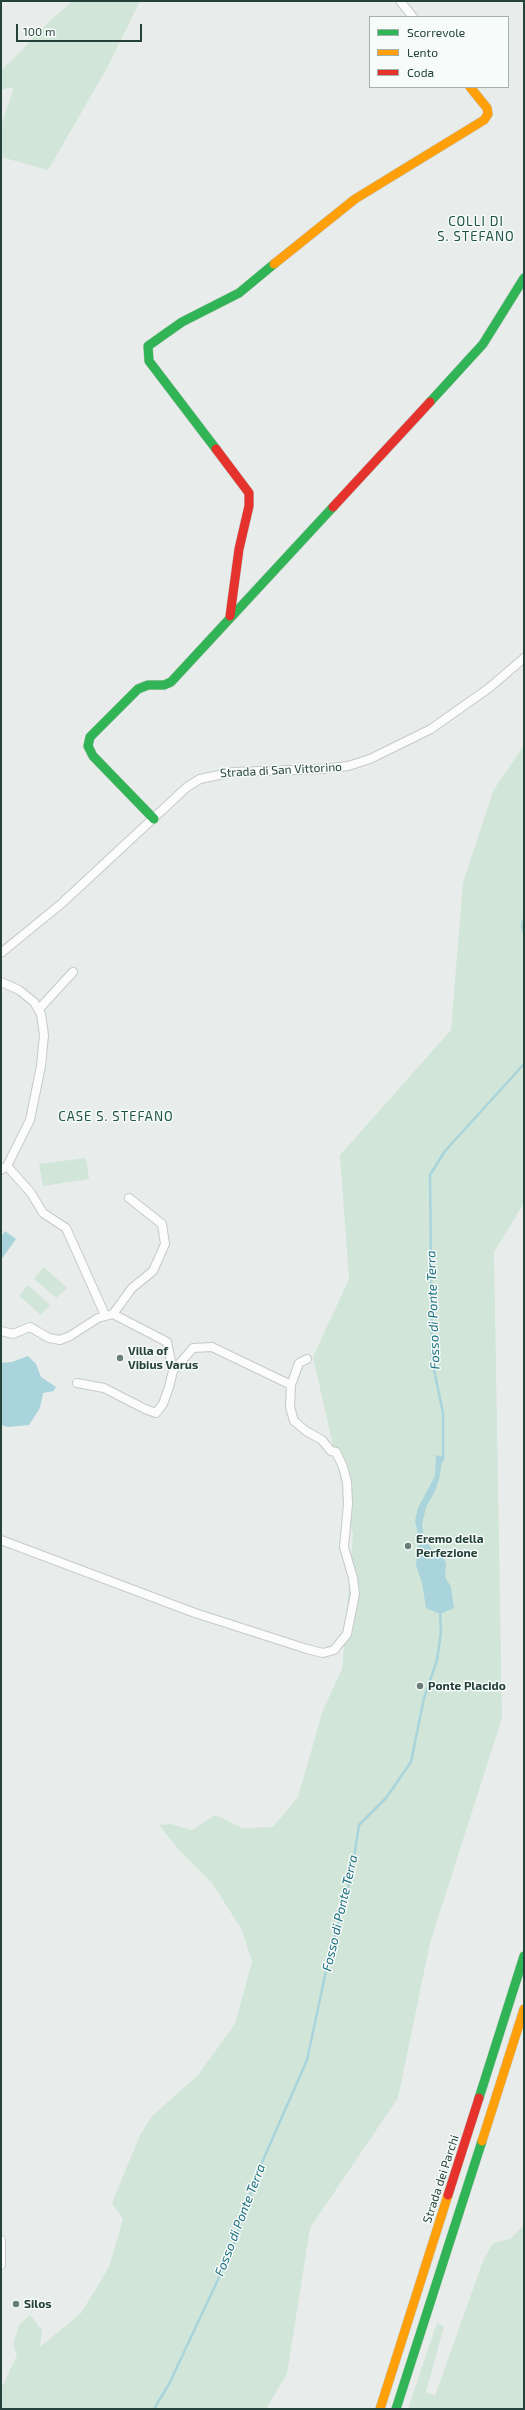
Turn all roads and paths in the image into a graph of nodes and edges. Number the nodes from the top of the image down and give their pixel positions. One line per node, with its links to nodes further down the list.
1 (400, 1): 2 (street)
2 (412, 16)
3 (471, 88): 5 (main road)
4 (524, 278): 5 (main road)
5 (230, 616): 7 (main road)
6 (524, 658): 7 (street, Strada di San Vittorino)
7 (154, 819): 8 (street, Strada di San Vittorino)
8 (1, 954)
9 (74, 972): 11 (street)
10 (1, 982): 11 (street)
11 (39, 1009): 12 (street)
12 (4, 1168): 14 (street)
13 (129, 1198): 14 (street)
14 (109, 1314): 15 (street); 17 (street)
15 (1, 1331)
16 (307, 1359): 19 (street)
17 (173, 1371): 18 (street); 19 (street)
18 (77, 1383)
19 (291, 1385): 20 (street)
20 (1, 1540)
21 (524, 1956): 25 (main road, Strada dei Parchi)
22 (524, 2009): 26 (main road)
23 (1, 2240): 24 (street)
24 (1, 2265)
25 (380, 2409)
26 (396, 2409)

